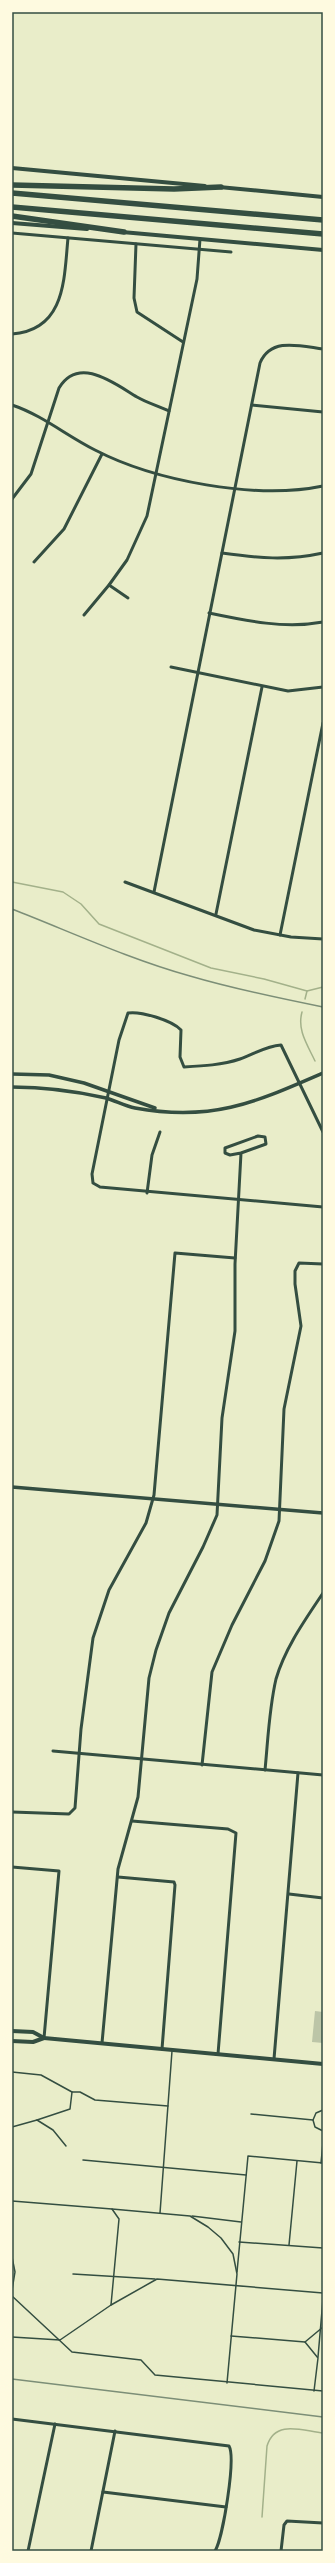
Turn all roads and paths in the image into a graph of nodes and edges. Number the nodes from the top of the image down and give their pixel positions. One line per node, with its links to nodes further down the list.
1 (12, 168): 3 (main road)
2 (12, 185): 3 (highway)
3 (221, 187): 5 (main road)
4 (12, 193): 8 (highway)
5 (323, 197)
6 (12, 207): 12 (highway)
7 (12, 216): 10 (highway)
8 (323, 220)
9 (12, 223): 10 (main road)
10 (124, 232): 14 (main road)
11 (12, 233): 13 (street)
12 (323, 234)
13 (68, 238): 15 (street); 19 (street)
14 (200, 239): 16 (street); 17 (main road)
15 (136, 244): 16 (street); 20 (street)
16 (199, 249): 18 (street); 20 (street)
17 (323, 250)
18 (231, 252)
19 (12, 334)
20 (183, 342): 24 (street)
21 (323, 349): 23 (street)
22 (12, 405): 26 (street)
23 (252, 405): 25 (street); 30 (street)
24 (169, 411): 26 (street); 28 (street)
25 (323, 412)
26 (48, 422): 27 (street); 31 (street)
27 (102, 454): 28 (street); 34 (street)
28 (157, 472): 30 (street); 35 (street)
29 (323, 486): 30 (street)
30 (235, 489): 32 (street)
31 (12, 499)
32 (222, 553): 33 (street); 37 (street)
33 (323, 553)
34 (34, 562)
35 (109, 585): 36 (street); 38 (street)
36 (128, 598)
37 (209, 613): 39 (street); 41 (street)
38 (84, 615)
39 (323, 622)
40 (171, 667): 41 (street)
41 (197, 672): 42 (street); 46 (street)
42 (262, 687): 43 (street); 47 (street)
43 (323, 687)
44 (323, 723): 48 (street)
45 (125, 882): 46 (street)
46 (154, 892): 47 (street)
47 (216, 914): 48 (street)
48 (280, 935): 49 (street)
49 (323, 939)
50 (323, 1073): 53 (street)
51 (12, 1074): 55 (street)
52 (12, 1083): 54 (street)
53 (300, 1083): 55 (street); 57 (street); 59 (street)
54 (12, 1087): 56 (street)
55 (109, 1090): 56 (street); 57 (street)
56 (107, 1099): 57 (street); 61 (street)
57 (162, 1111)
58 (160, 1132): 61 (street)
59 (323, 1132)
60 (241, 1153): 60 (street); 62 (street)
61 (147, 1193): 62 (street)
62 (240, 1199): 63 (street); 64 (street)
63 (323, 1207)
64 (235, 1258): 67 (street); 68 (street)
65 (323, 1264): 69 (street)
66 (12, 1487): 67 (street)
67 (153, 1499): 68 (street); 73 (street)
68 (218, 1504): 69 (street); 74 (street)
69 (280, 1510): 70 (street); 75 (street)
70 (323, 1513)
71 (323, 1593): 76 (street)
72 (53, 1751): 73 (street)
73 (79, 1754): 74 (street); 79 (street)
74 (141, 1759): 75 (street); 80 (street)
75 (202, 1765): 76 (street)
76 (265, 1770): 77 (street)
77 (298, 1773): 78 (street); 83 (street)
78 (323, 1775)
79 (12, 1812)
80 (132, 1821): 82 (street); 91 (street)
81 (12, 1867): 86 (street)
82 (118, 1877): 88 (street); 89 (street)
83 (289, 1894): 84 (street); 92 (street)
84 (323, 1898)
85 (12, 2030): 86 (main road)
86 (44, 2038): 87 (main road); 88 (main road)
87 (12, 2041)
88 (102, 2043): 89 (main road)
89 (162, 2049): 90 (main road)
90 (172, 2050): 91 (main road); 96 (lane)
91 (218, 2054): 92 (main road)
92 (274, 2059): 93 (main road)
93 (323, 2064)
94 (12, 2072): 95 (lane)
95 (72, 2092): 96 (lane); 99 (lane)
96 (168, 2106): 108 (lane)
97 (323, 2110): 100 (lane)
98 (251, 2114): 100 (lane)
99 (37, 2120): 101 (lane); 104 (lane)
100 (313, 2120): 102 (lane)
101 (12, 2127)
102 (323, 2131)
103 (323, 2143): 107 (lane)
104 (66, 2146)
105 (83, 2160): 108 (lane)
106 (297, 2161): 107 (lane); 109 (lane); 116 (lane)
107 (322, 2163)
108 (164, 2168): 109 (lane); 112 (lane)
109 (246, 2175): 114 (lane)
110 (12, 2201): 111 (lane)
111 (112, 2209): 112 (lane); 121 (lane)
112 (160, 2213): 113 (lane)
113 (190, 2216): 114 (lane); 120 (lane)
114 (242, 2222): 115 (lane)
115 (240, 2242): 116 (lane); 120 (lane)
116 (289, 2245): 117 (lane)
117 (323, 2248)
118 (12, 2257): 124 (lane)
119 (73, 2274): 121 (lane)
120 (237, 2274): 123 (lane)
121 (114, 2277): 122 (lane); 128 (lane)
122 (157, 2279): 123 (lane); 128 (lane)
123 (236, 2287): 125 (lane); 130 (lane)
124 (12, 2290)
125 (323, 2293)
126 (12, 2296): 132 (lane)
127 (323, 2299): 129 (lane)
128 (111, 2305): 132 (lane)
129 (322, 2327): 133 (lane); 134 (lane)
130 (231, 2336): 133 (lane); 135 (lane)
131 (12, 2337): 132 (lane)
132 (60, 2340): 135 (lane)
133 (305, 2342): 134 (lane)
134 (318, 2358): 136 (lane)
135 (226, 2383): 136 (lane)
136 (314, 2390): 137 (lane)
137 (323, 2391)
138 (12, 2418): 139 (street)
139 (55, 2424): 140 (street); 144 (street)
140 (115, 2431): 141 (street); 142 (street)
141 (102, 2492): 142 (street); 145 (street)
142 (226, 2507): 146 (street)
143 (323, 2523): 147 (street)
144 (28, 2551)
145 (91, 2551)
146 (215, 2551)
147 (281, 2551)

